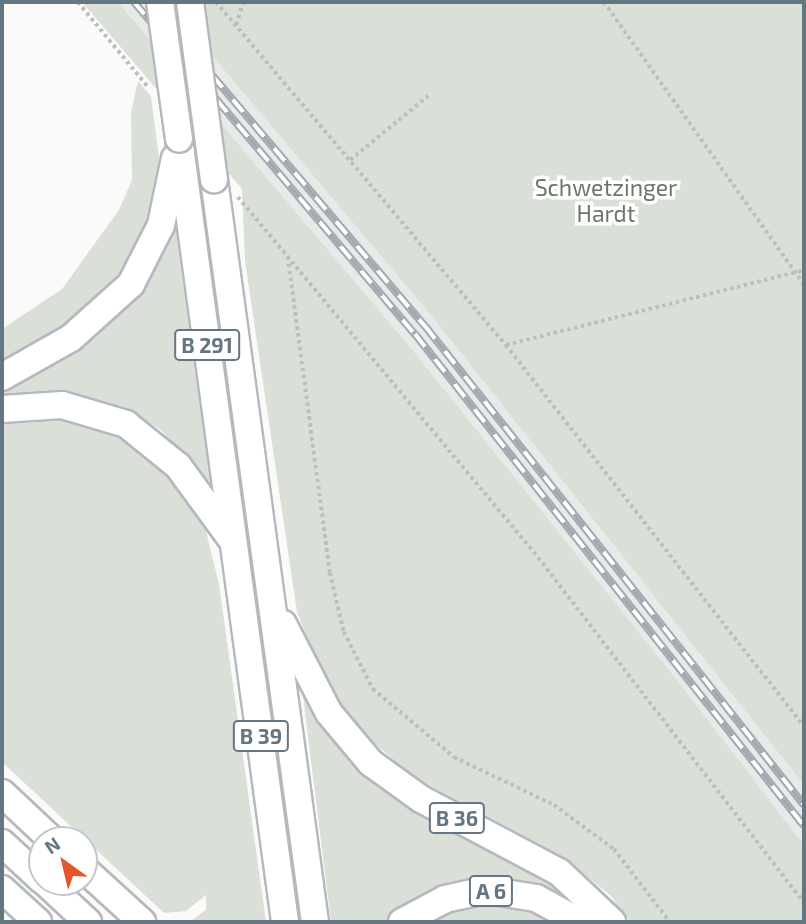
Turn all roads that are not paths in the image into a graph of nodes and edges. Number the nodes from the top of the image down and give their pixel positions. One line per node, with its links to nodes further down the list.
1 (160, 2): 3 (highway, B 291, bridge)
2 (190, 2): 7 (highway, B 291, bridge)
3 (179, 139): 4 (highway); 6 (highway, B 291)
4 (2, 377)
5 (2, 409): 6 (highway)
6 (238, 550): 18 (highway, B 39)
7 (272, 597): 19 (highway, B 291); 22 (highway, B 36)
8 (2, 793): 9 (highway)
9 (37, 826)
10 (2, 843): 11 (highway)
11 (28, 867)
12 (98, 882): 17 (highway)
13 (2, 889): 15 (highway)
14 (59, 896): 16 (highway)
15 (38, 922)
16 (88, 922)
17 (142, 922)
18 (285, 922)
19 (315, 922)
20 (402, 922): 21 (highway, A 6)
21 (580, 922)
22 (612, 922)

